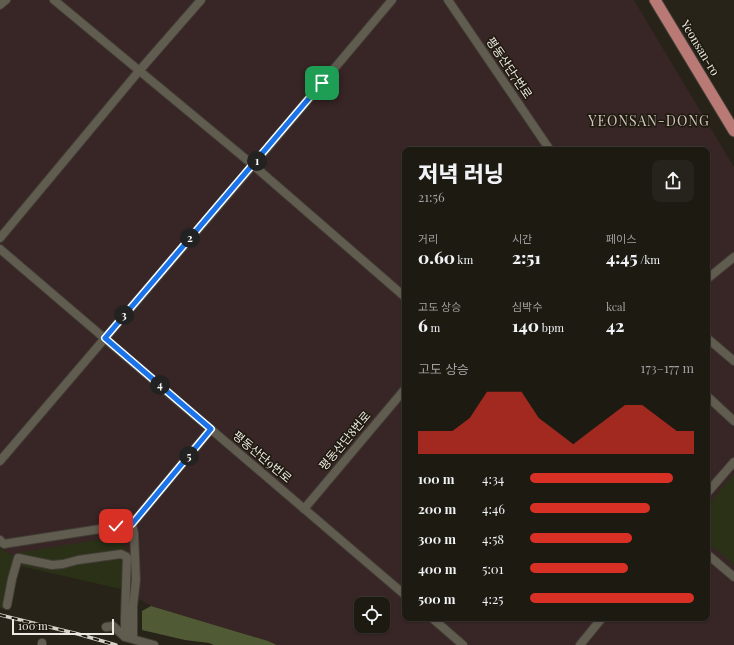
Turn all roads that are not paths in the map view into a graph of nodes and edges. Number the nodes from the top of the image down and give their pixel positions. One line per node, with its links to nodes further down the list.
1 (6, 0): 7 (street)
2 (54, 0): 8 (street)
3 (201, 0): 8 (street)
4 (392, 0): 11 (street)
5 (448, 0): 10 (street, 평동산단7번로)
6 (656, 0): 9 (main road, Yeonsan-ro)
7 (0, 5)
8 (139, 71): 11 (street); 12 (street)
9 (734, 130)
10 (548, 147)
11 (253, 165): 16 (street); 17 (street)
12 (0, 238)
13 (0, 249): 17 (street, 평동산단9번로)
14 (734, 257): 15 (street)
15 (710, 277)
16 (402, 294)
17 (105, 338): 23 (street, 평동산단9번로); 24 (street)
18 (710, 341): 19 (street)
19 (734, 361)
20 (402, 393): 27 (street, 평동산단8번로)
21 (710, 399): 22 (street)
22 (734, 421)
23 (211, 429): 27 (street, 평동산단9번로); 28 (street)
24 (0, 461)
25 (734, 462): 26 (street)
26 (710, 490)
27 (304, 509): 32 (street, 평동산단9번로)
28 (132, 524): 29 (street); 37 (street)
29 (0, 540)
30 (710, 557): 31 (street)
31 (734, 577)
32 (402, 592)
33 (7, 606): 37 (street)
34 (435, 621): 39 (street)
35 (600, 621): 40 (street)
36 (106, 627): 37 (street)
37 (129, 638): 38 (street)
38 (154, 645)
39 (463, 645)
40 (580, 645)

